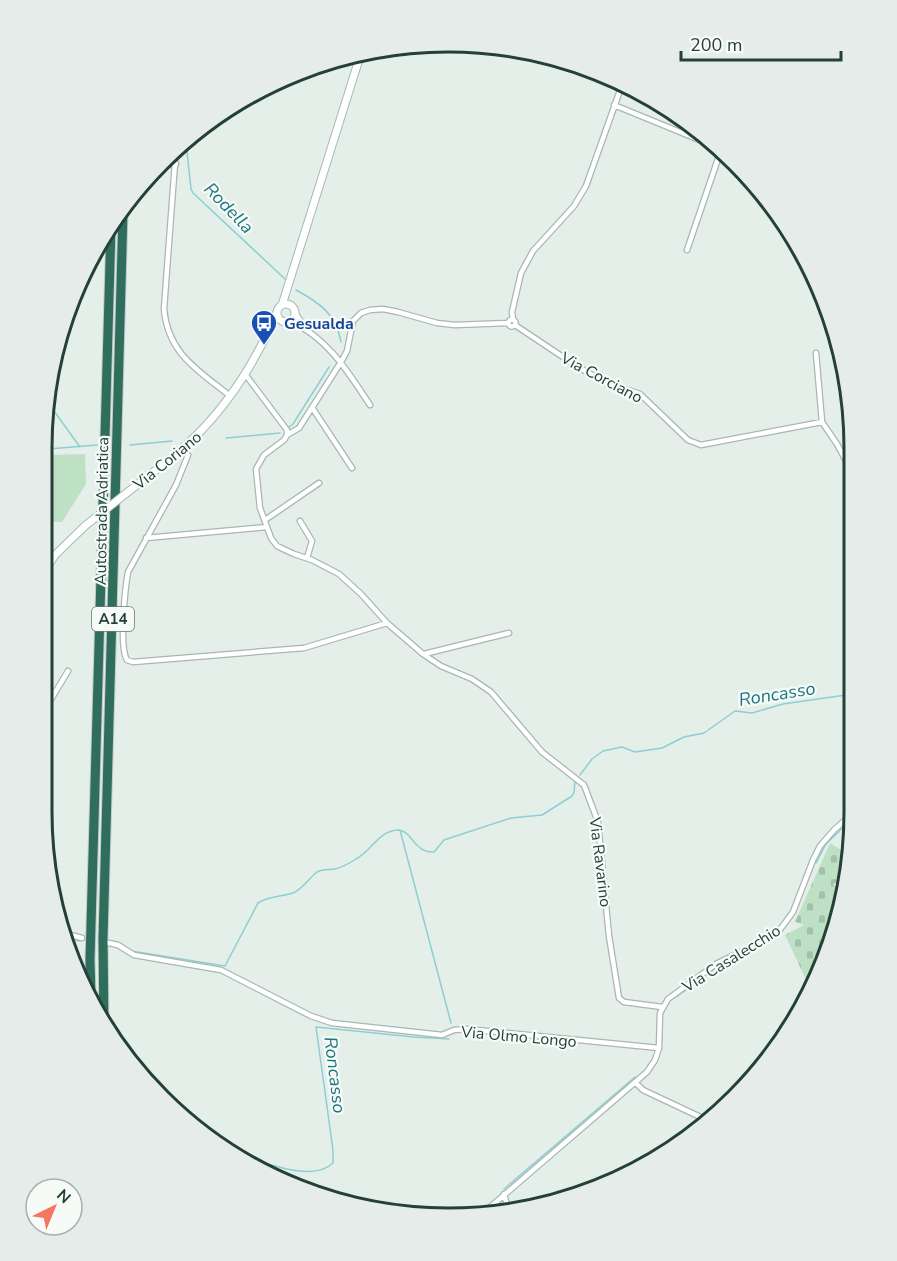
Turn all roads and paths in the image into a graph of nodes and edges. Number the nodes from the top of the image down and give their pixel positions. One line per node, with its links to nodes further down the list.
1 (358, 63): 12 (main road, Via Coriano)
2 (619, 91): 3 (street)
3 (614, 105): 4 (street); 16 (street)
4 (696, 139)
5 (717, 157): 11 (street)
6 (176, 161): 8 (street)
7 (172, 164): 8 (street)
8 (176, 164): 22 (street)
9 (123, 223): 47 (highway, Autostrada Adriatica / A14)
10 (111, 242): 46 (highway, Autostrada Adriatica / A14)
11 (687, 250)
12 (286, 290): 13 (main road, Via Coriano); 14 (main road)
13 (280, 309): 14 (main road); 15 (main road); 18 (main road, Via Coriano)
14 (294, 309): 15 (main road); 17 (street)
15 (288, 322): 17 (street); 18 (main road, Via Coriano)
16 (512, 323): 20 (street); 25 (street, Via Corciano)
17 (305, 328): 20 (street)
18 (267, 335): 21 (main road, Via Coriano)
19 (816, 353): 25 (street)
20 (341, 362): 23 (street); 24 (street)
21 (245, 374): 22 (main road, Via Coriano); 26 (street)
22 (230, 396): 36 (main road, Via Coriano, bridge)
23 (370, 405)
24 (312, 409): 26 (street); 29 (street)
25 (822, 422): 28 (street)
26 (287, 435): 31 (street, Via Ravarino)
27 (188, 455): 34 (street, Via Coriano)
28 (844, 457)
29 (352, 468)
30 (319, 483): 31 (street)
31 (265, 520): 33 (street, Via Ravarino)
32 (300, 521): 35 (street)
33 (267, 527): 34 (street); 35 (street, Via Ravarino)
34 (146, 538): 37 (street, Via Coriano)
35 (307, 558): 37 (street, Via Ravarino)
36 (52, 561)
37 (387, 623): 39 (street, Via Ravarino)
38 (509, 633): 39 (street)
39 (423, 654): 48 (street, Via Ravarino)
40 (68, 671): 41 (street)
41 (52, 698)
42 (844, 821): 48 (street, Via Casalecchio)
43 (73, 936): 44 (street)
44 (82, 938)
45 (109, 943): 49 (street, Via Olmo Longo)
46 (91, 982)
47 (104, 1006)
48 (662, 1007): 49 (street)
49 (659, 1048): 50 (street)
50 (635, 1082): 51 (street); 52 (street)
51 (701, 1117)
52 (504, 1194): 53 (street); 54 (street)
53 (507, 1204)
54 (491, 1206)

